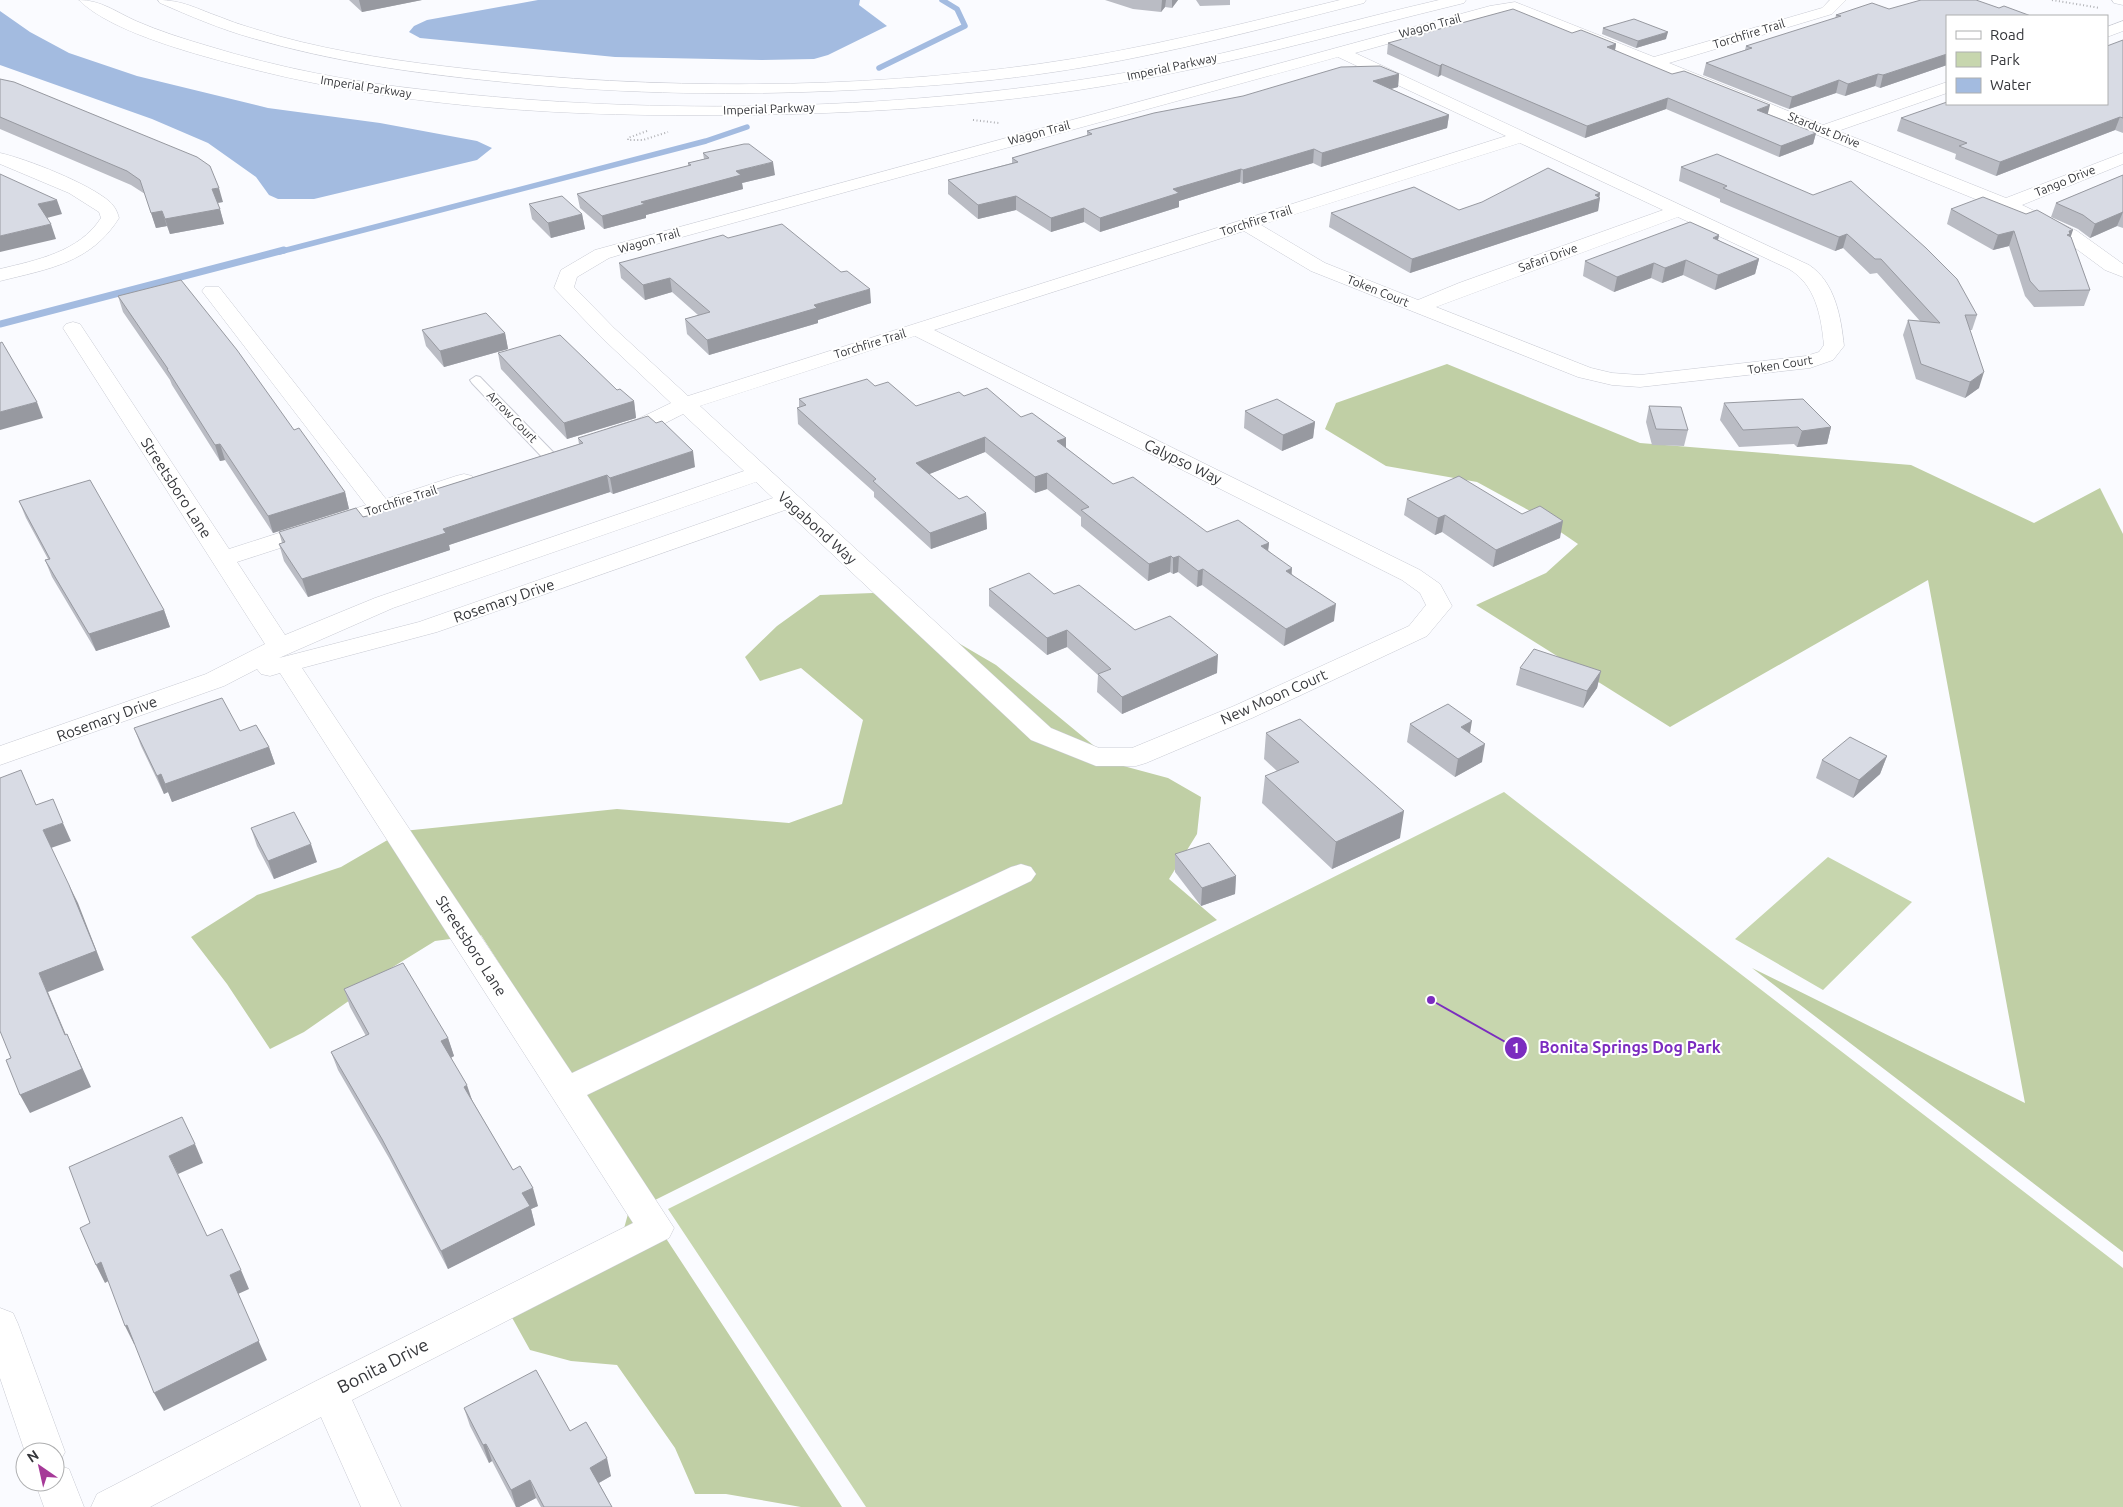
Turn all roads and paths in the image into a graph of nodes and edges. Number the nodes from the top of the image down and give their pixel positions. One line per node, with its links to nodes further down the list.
1 (86, 0): 4 (street, Imperial Parkway)
2 (165, 0): 3 (street, Imperial Parkway)
3 (1359, 0)
4 (1459, 0)
5 (1839, 0): 13 (street, Torchfire Trail)
6 (2052, 0): 8 (path)
7 (2123, 1): 8 (street)
8 (2114, 4)
9 (1515, 7): 12 (street, Wagon Trail); 13 (street, Stardust Drive)
10 (2123, 26): 11 (street)
11 (2108, 32)
12 (1338, 51): 16 (street, Token Court); 23 (street, Wagon Trail)
13 (1656, 62): 15 (street, Stardust Drive)
14 (1946, 87): 15 (street)
15 (1824, 130): 19 (street, Stardust Drive)
16 (1520, 136): 20 (street, Token Court); 21 (street, Torchfire Trail)
17 (0, 158): 24 (street)
18 (2123, 158): 19 (street, Tango Drive)
19 (2006, 204): 22 (street, Stardust Drive)
20 (1679, 210): 26 (street, Safari Drive); 26 (street, Token Court)
21 (1246, 224): 26 (street, Token Court); 28 (street, Torchfire Trail)
22 (2123, 271)
23 (568, 274): 30 (street, Vagabond Way)
24 (0, 275)
25 (212, 292): 36 (street)
26 (1418, 307)
27 (73, 328): 37 (street, Streetsboro Lane)
28 (917, 329): 30 (street, Torchfire Trail); 38 (street, Calypso Way)
29 (476, 380): 32 (lane, Arrow Court)
30 (685, 404): 31 (street, Torchfire Trail); 33 (street, Vagabond Way)
31 (600, 438)
32 (548, 455)
33 (758, 474): 35 (street, Vagabond Way); 39 (street, Rosemary Drive)
34 (483, 475): 36 (street, Torchfire Trail)
35 (787, 501): 39 (street, Rosemary Drive); 41 (street, Vagabond Way)
36 (380, 507): 37 (street, Torchfire Trail)
37 (223, 560): 39 (street, Streetsboro Lane)
38 (1439, 606): 41 (street, New Moon Court)
39 (283, 656): 40 (street, Rosemary Drive); 43 (street, Streetsboro Lane)
40 (0, 756)
41 (1096, 757)
42 (1021, 874): 43 (street)
43 (566, 1092): 44 (street, Streetsboro Lane)
44 (656, 1228): 46 (street, Bonita Drive)
45 (0, 1324): 47 (street)
46 (329, 1393): 50 (street, Bonita Drive); 51 (street)
47 (41, 1442)
48 (59, 1492): 49 (street)
49 (64, 1507)
50 (111, 1507)
51 (381, 1507)

